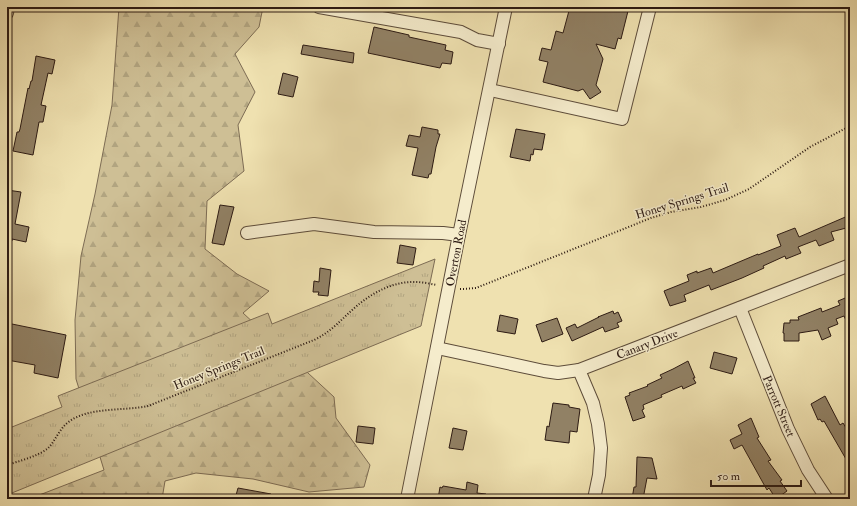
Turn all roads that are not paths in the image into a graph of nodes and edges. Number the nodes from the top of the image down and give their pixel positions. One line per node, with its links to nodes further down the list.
1 (8, 7): 5 (street)
2 (319, 7): 6 (street)
3 (506, 7): 6 (street, Overton Road)
4 (650, 7): 7 (street)
5 (7, 13)
6 (499, 44): 7 (street, Overton Road)
7 (490, 90): 9 (street, Overton Road)
8 (247, 233): 9 (street)
9 (459, 235): 12 (street, Overton Road)
10 (850, 265): 11 (street, Canary Drive)
11 (740, 308): 13 (street, Canary Drive); 16 (street, Parrott Street)
12 (437, 348): 13 (street, Canary Drive); 14 (street, Overton Road)
13 (579, 370): 15 (street)
14 (407, 499)
15 (594, 499)
16 (828, 499)

